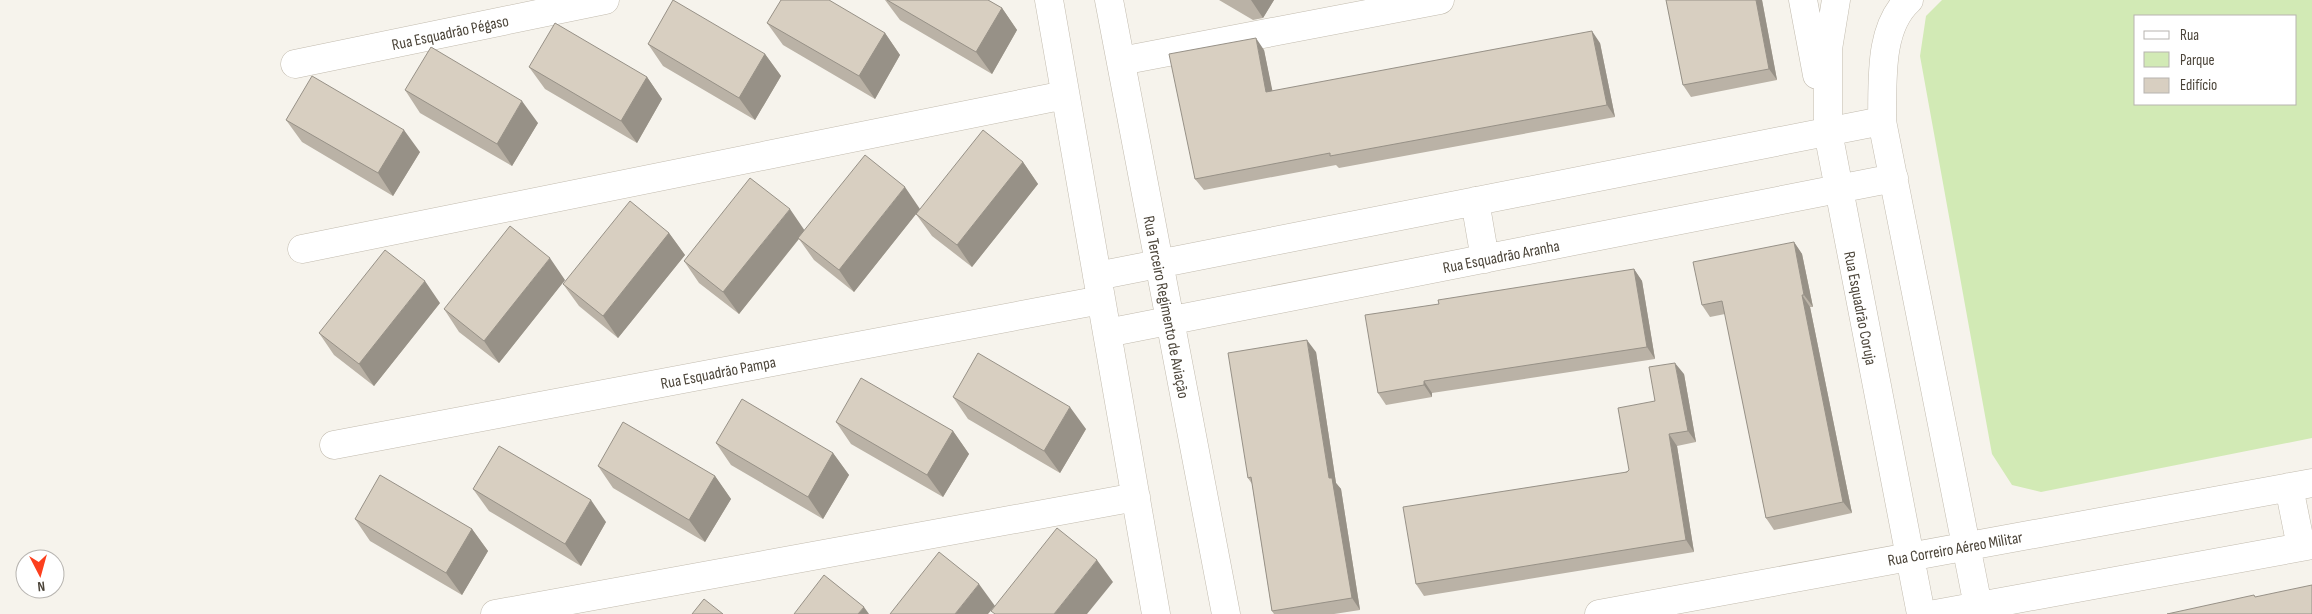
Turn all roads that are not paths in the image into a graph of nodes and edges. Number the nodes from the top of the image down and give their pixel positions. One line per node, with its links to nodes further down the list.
1 (605, 0): 9 (street, Rua Esquadrão Pégaso)
2 (1049, 0): 10 (street)
3 (1109, 0): 8 (street, Rua Terceiro Regimento de Aviação)
4 (1440, 0): 8 (street)
5 (1803, 0): 12 (street)
6 (1836, 0): 12 (street, Rua Esquadrão Coruja)
7 (1909, 0): 11 (street)
8 (1121, 61): 18 (street, Rua Terceiro Regimento de Aviação)
9 (295, 64)
10 (1065, 95): 16 (street); 19 (street)
11 (1882, 121): 12 (street); 13 (street)
12 (1828, 132): 14 (street, Rua Esquadrão Coruja); 15 (street)
13 (1894, 178): 14 (street, Rua Esquadrão Aranha); 25 (street)
14 (1838, 189): 17 (street, Rua Esquadrão Aranha); 27 (street, Rua Esquadrão Coruja)
15 (1475, 201): 17 (street); 18 (street)
16 (302, 249)
17 (1485, 259): 20 (street, Rua Esquadrão Aranha)
18 (1158, 264): 19 (street); 20 (street, Rua Terceiro Regimento de Aviação)
19 (1099, 288): 21 (street); 22 (street, Rua Esquadrão Pampa)
20 (1170, 320): 21 (street, Rua Esquadrão Aranha); 32 (street, Rua Terceiro Regimento de Aviação)
21 (1107, 333): 24 (street)
22 (334, 445)
23 (2300, 485): 25 (street, Rua Correiro Aéreo Militar); 26 (street)
24 (1136, 497): 30 (street); 31 (street)
25 (1968, 546): 27 (street, Rua Correiro Aéreo Militar); 28 (street)
26 (2306, 546): 28 (street)
27 (1911, 556): 29 (street, Rua Correiro Aéreo Militar); 33 (street, Rua Esquadrão Coruja)
28 (1978, 606): 34 (street)
29 (1605, 613)
30 (495, 614)
31 (1156, 614)
32 (1226, 614)
33 (1921, 614)
34 (1935, 614)

